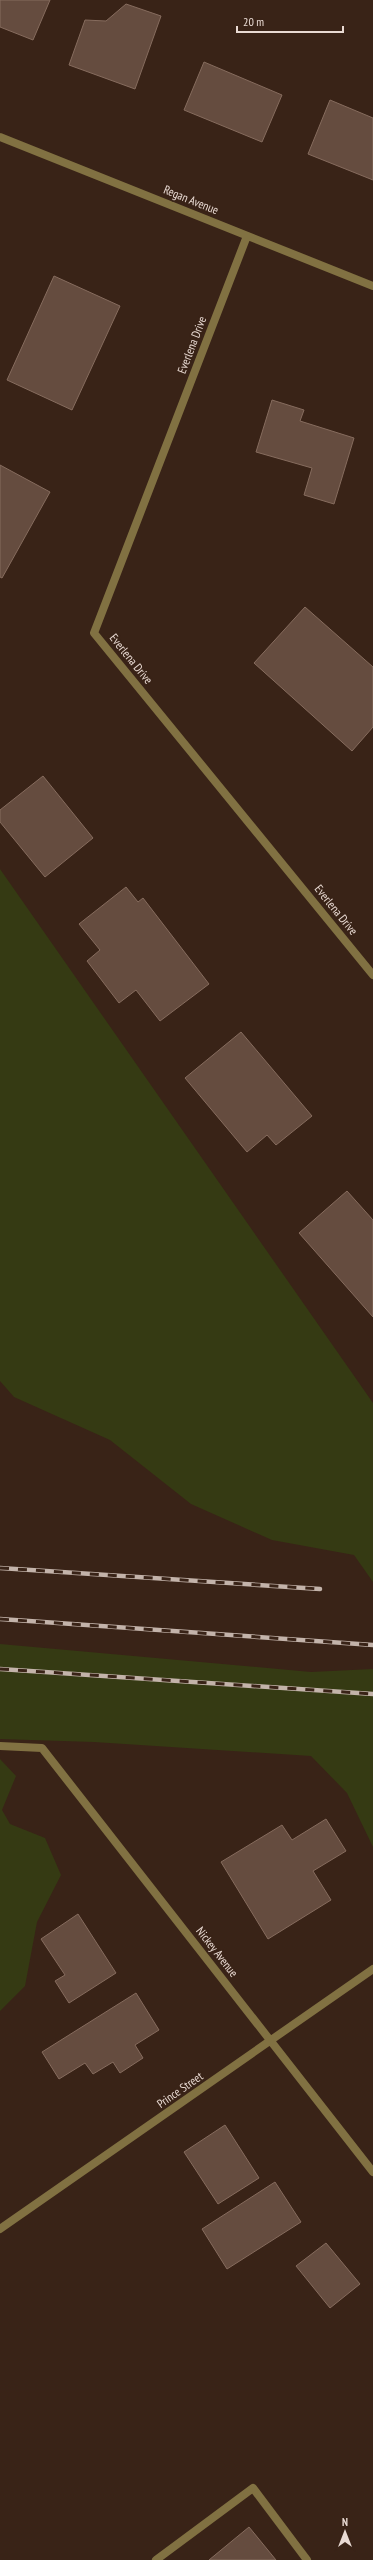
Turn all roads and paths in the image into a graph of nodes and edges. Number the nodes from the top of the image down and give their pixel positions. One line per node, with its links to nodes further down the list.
1 (0, 137): 2 (street, Regan Avenue)
2 (247, 236): 3 (street, Regan Avenue); 4 (street, Everlena Drive)
3 (373, 286)
4 (373, 975)
5 (0, 1746): 7 (street, Nickey Avenue)
6 (373, 1969): 7 (street, Prince Street)
7 (272, 2041): 8 (street, Nickey Avenue); 9 (street, Prince Street)
8 (373, 2172)
9 (0, 2229)
10 (156, 2560): 11 (street)
11 (307, 2560)

